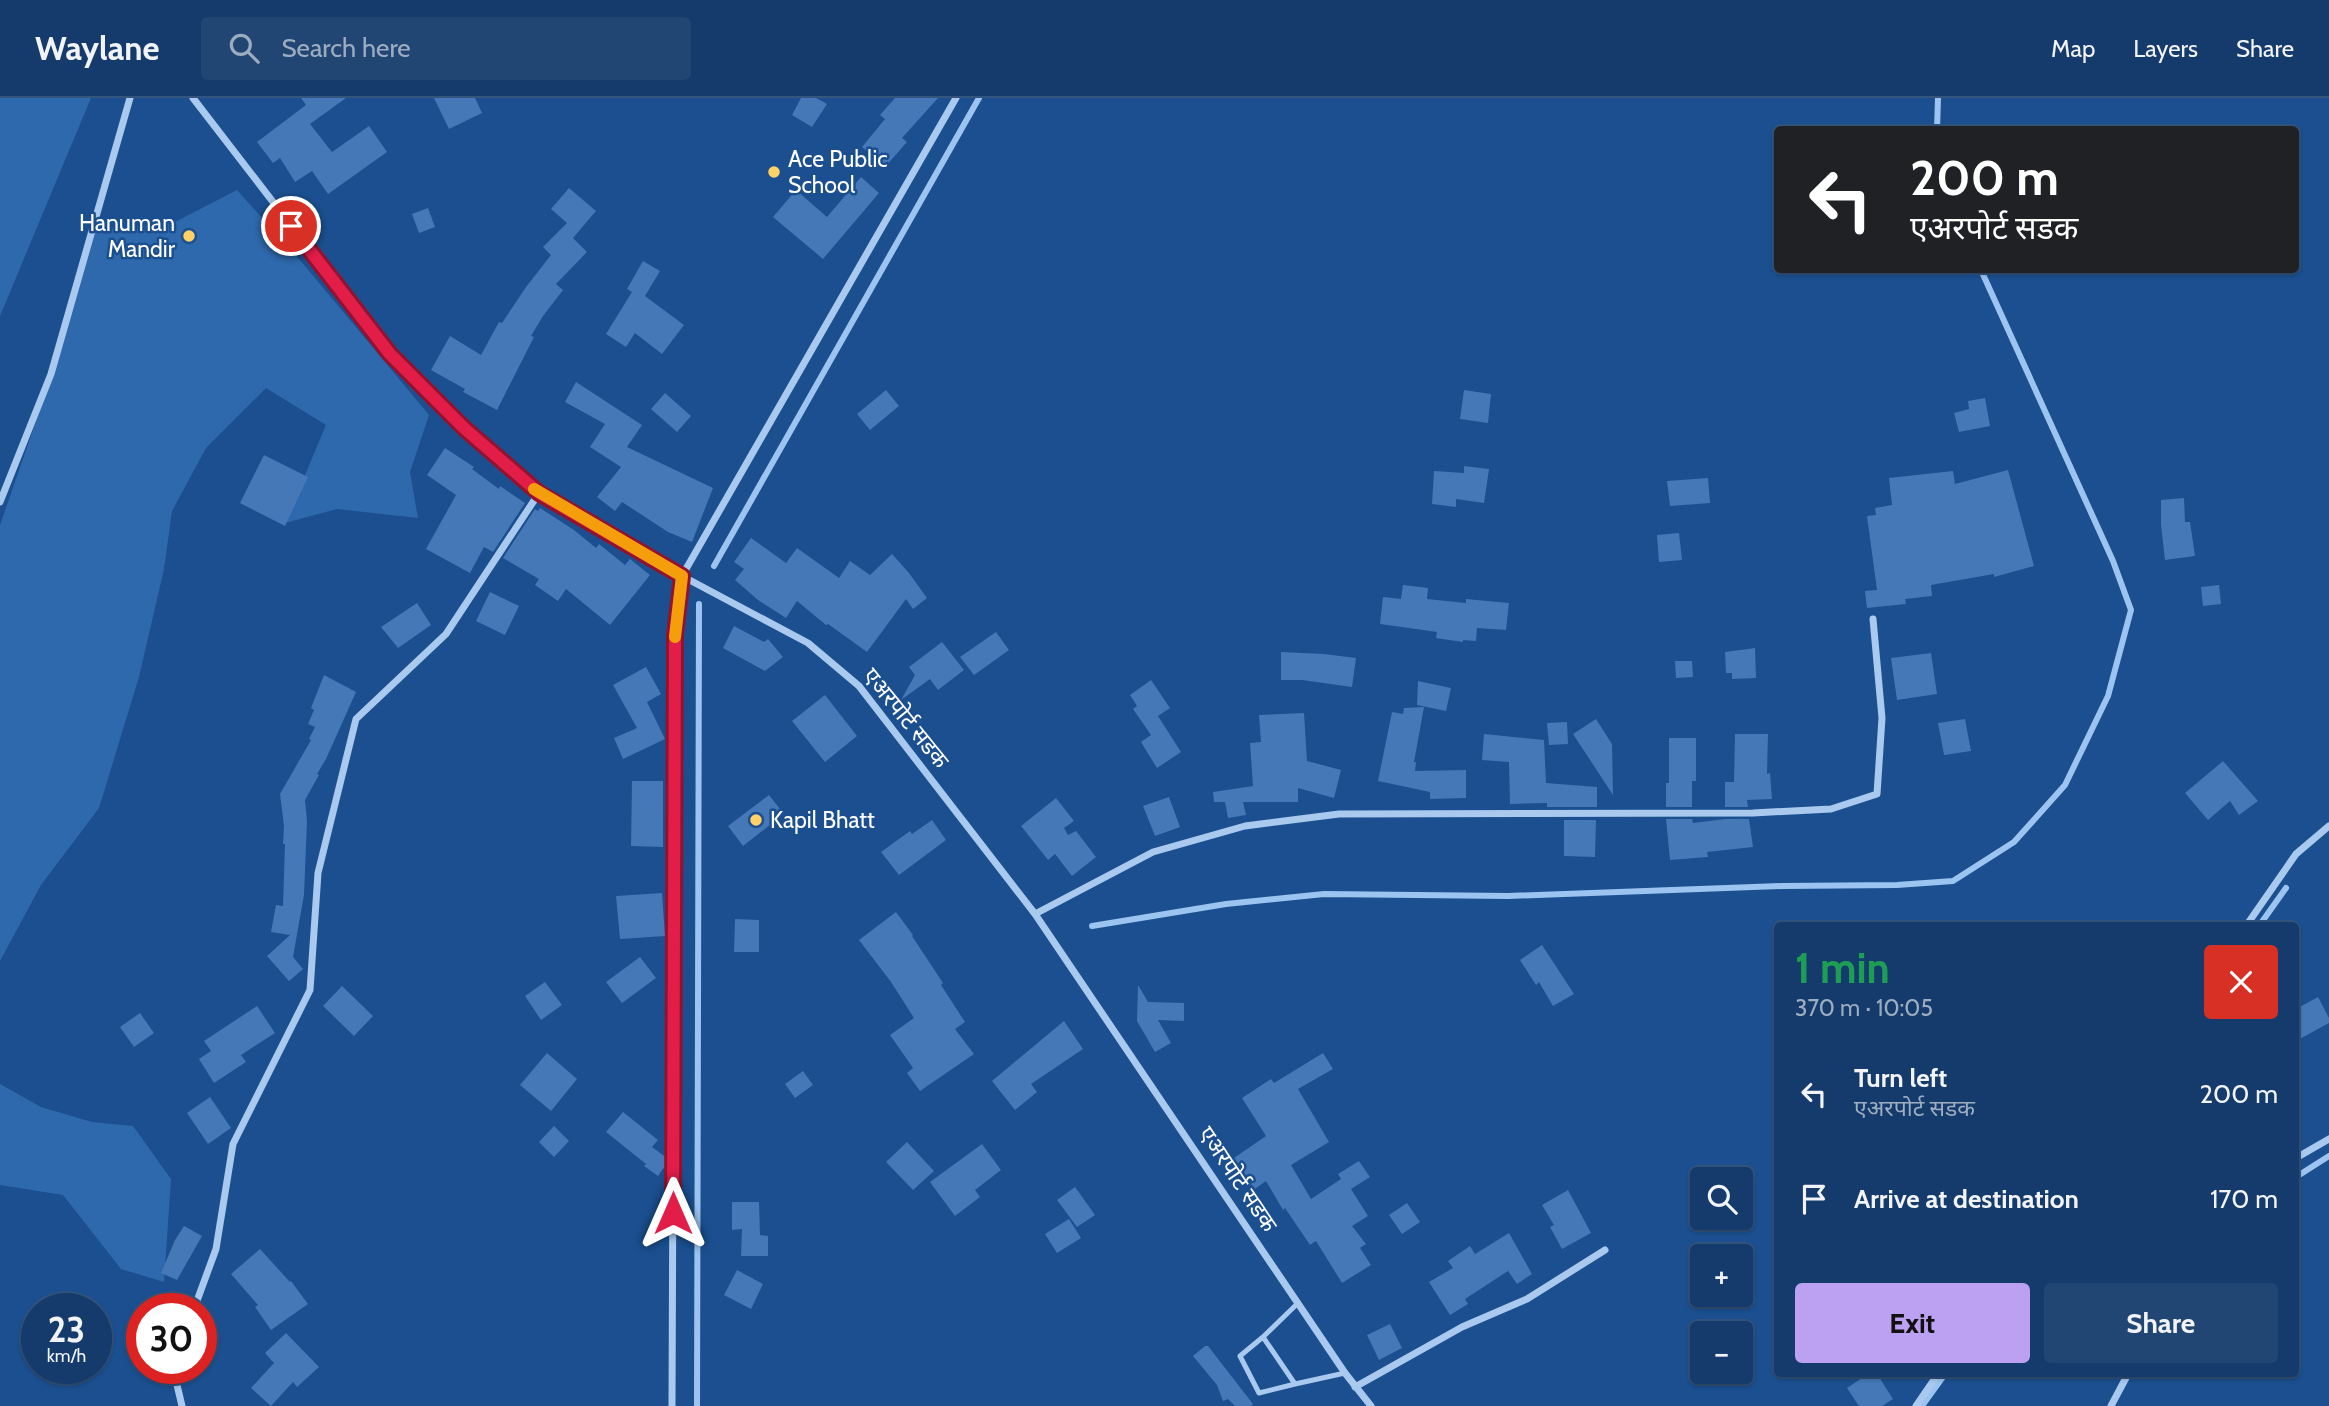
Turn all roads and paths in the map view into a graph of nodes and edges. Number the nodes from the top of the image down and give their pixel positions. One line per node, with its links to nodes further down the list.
1 (130, 98): 5 (street)
2 (193, 98): 4 (street, एअरपोर्ट सडक)
3 (956, 98): 6 (street)
4 (539, 493): 6 (street, एअरपोर्ट सडक); 14 (street)
5 (0, 502)
6 (682, 576): 9 (street, एअरपोर्ट सडक); 24 (street)
7 (1873, 619): 9 (street)
8 (2329, 826): 10 (street)
9 (1035, 914): 15 (street, एअरपोर्ट सडक)
10 (2249, 922)
11 (2329, 1139): 12 (street)
12 (2299, 1156)
13 (1605, 1250): 22 (street)
14 (200, 1293)
15 (1298, 1303): 16 (lane); 17 (street, एअरपोर्ट सडक)
16 (1263, 1337): 21 (lane); 21 (lane)
17 (1345, 1373): 21 (lane); 22 (street, एअरपोर्ट सडक)
18 (1936, 1377): 26 (street)
19 (2126, 1377): 27 (street)
20 (177, 1384): 23 (street)
21 (1295, 1384)
22 (1355, 1387): 25 (street, एअरपोर्ट सडक)
23 (182, 1406)
24 (672, 1406)
25 (1371, 1406)
26 (1916, 1406)
27 (2110, 1406)

